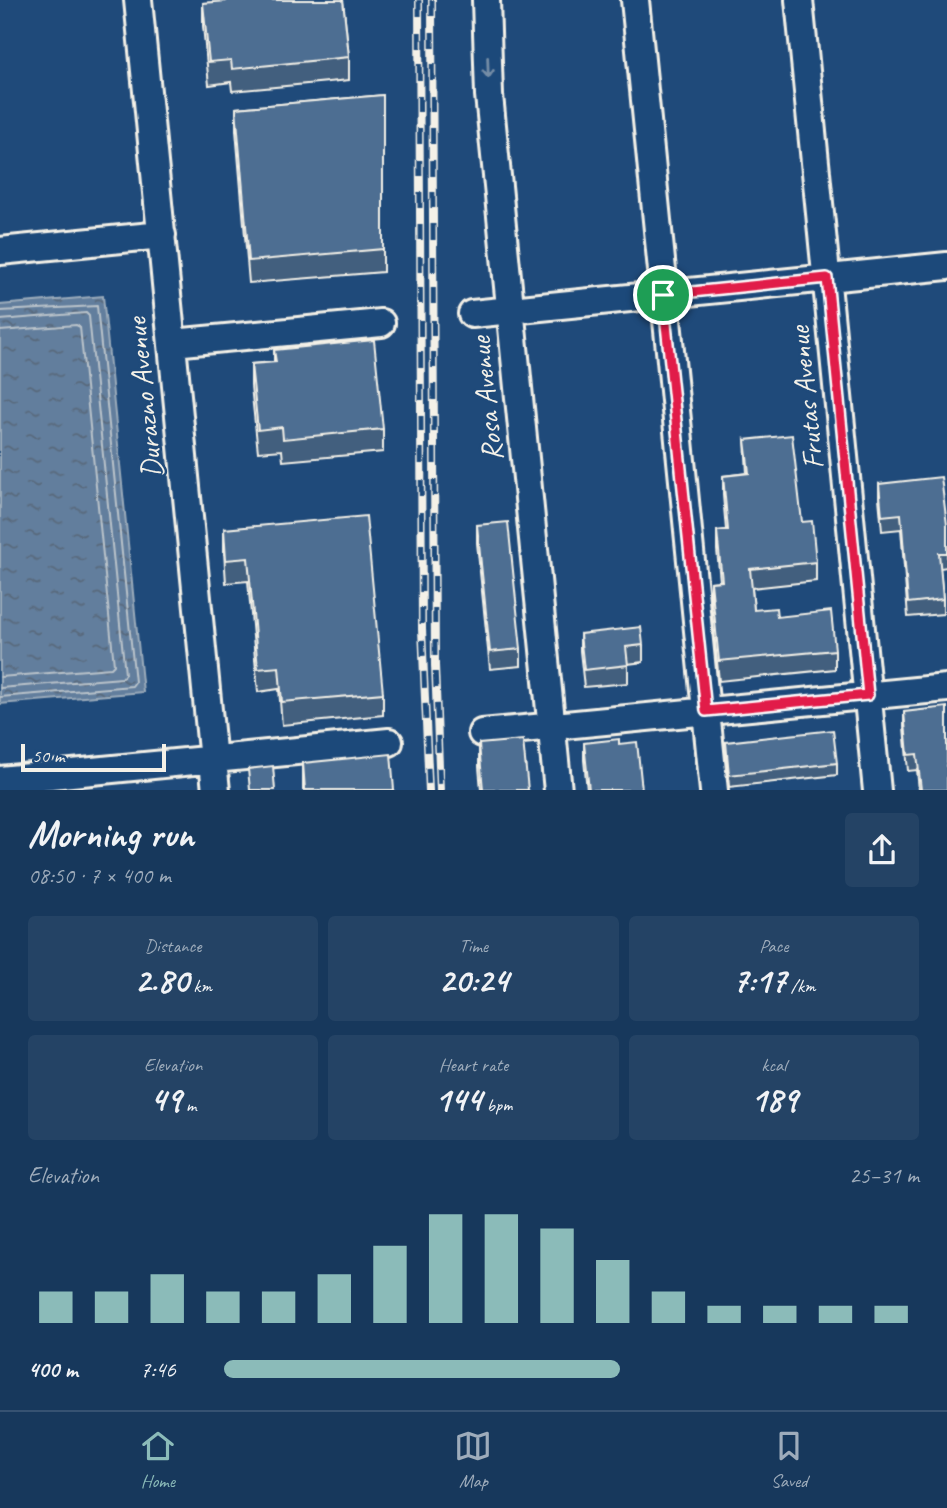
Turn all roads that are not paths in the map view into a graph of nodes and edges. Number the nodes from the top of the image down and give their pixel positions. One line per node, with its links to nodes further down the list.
1 (138, 0): 5 (street, Durazno Avenue)
2 (486, 0): 10 (street, Rosa Avenue, one-way to 10)
3 (635, 0): 9 (street)
4 (799, 0): 8 (street, Frutas Avenue)
5 (162, 235): 6 (street); 13 (street, Durazno Avenue)
6 (0, 251)
7 (947, 266): 8 (street)
8 (827, 278): 9 (street); 15 (street, Frutas Avenue)
9 (663, 295): 10 (street); 16 (street)
10 (511, 310): 11 (street); 17 (street, Rosa Avenue)
11 (472, 314)
12 (381, 323): 13 (street)
13 (173, 343): 20 (street, Durazno Avenue)
14 (947, 688): 15 (street)
15 (868, 695): 16 (street); 26 (street, Frutas Avenue)
16 (706, 711): 17 (street); 25 (street)
17 (552, 726): 18 (street); 24 (street, Rosa Avenue)
18 (482, 733)
19 (389, 742): 20 (street)
20 (212, 760): 22 (street); 23 (street, Durazno Avenue)
21 (0, 780): 22 (street)
22 (48, 783)
23 (216, 790)
24 (558, 790)
25 (713, 790)
26 (877, 790)

